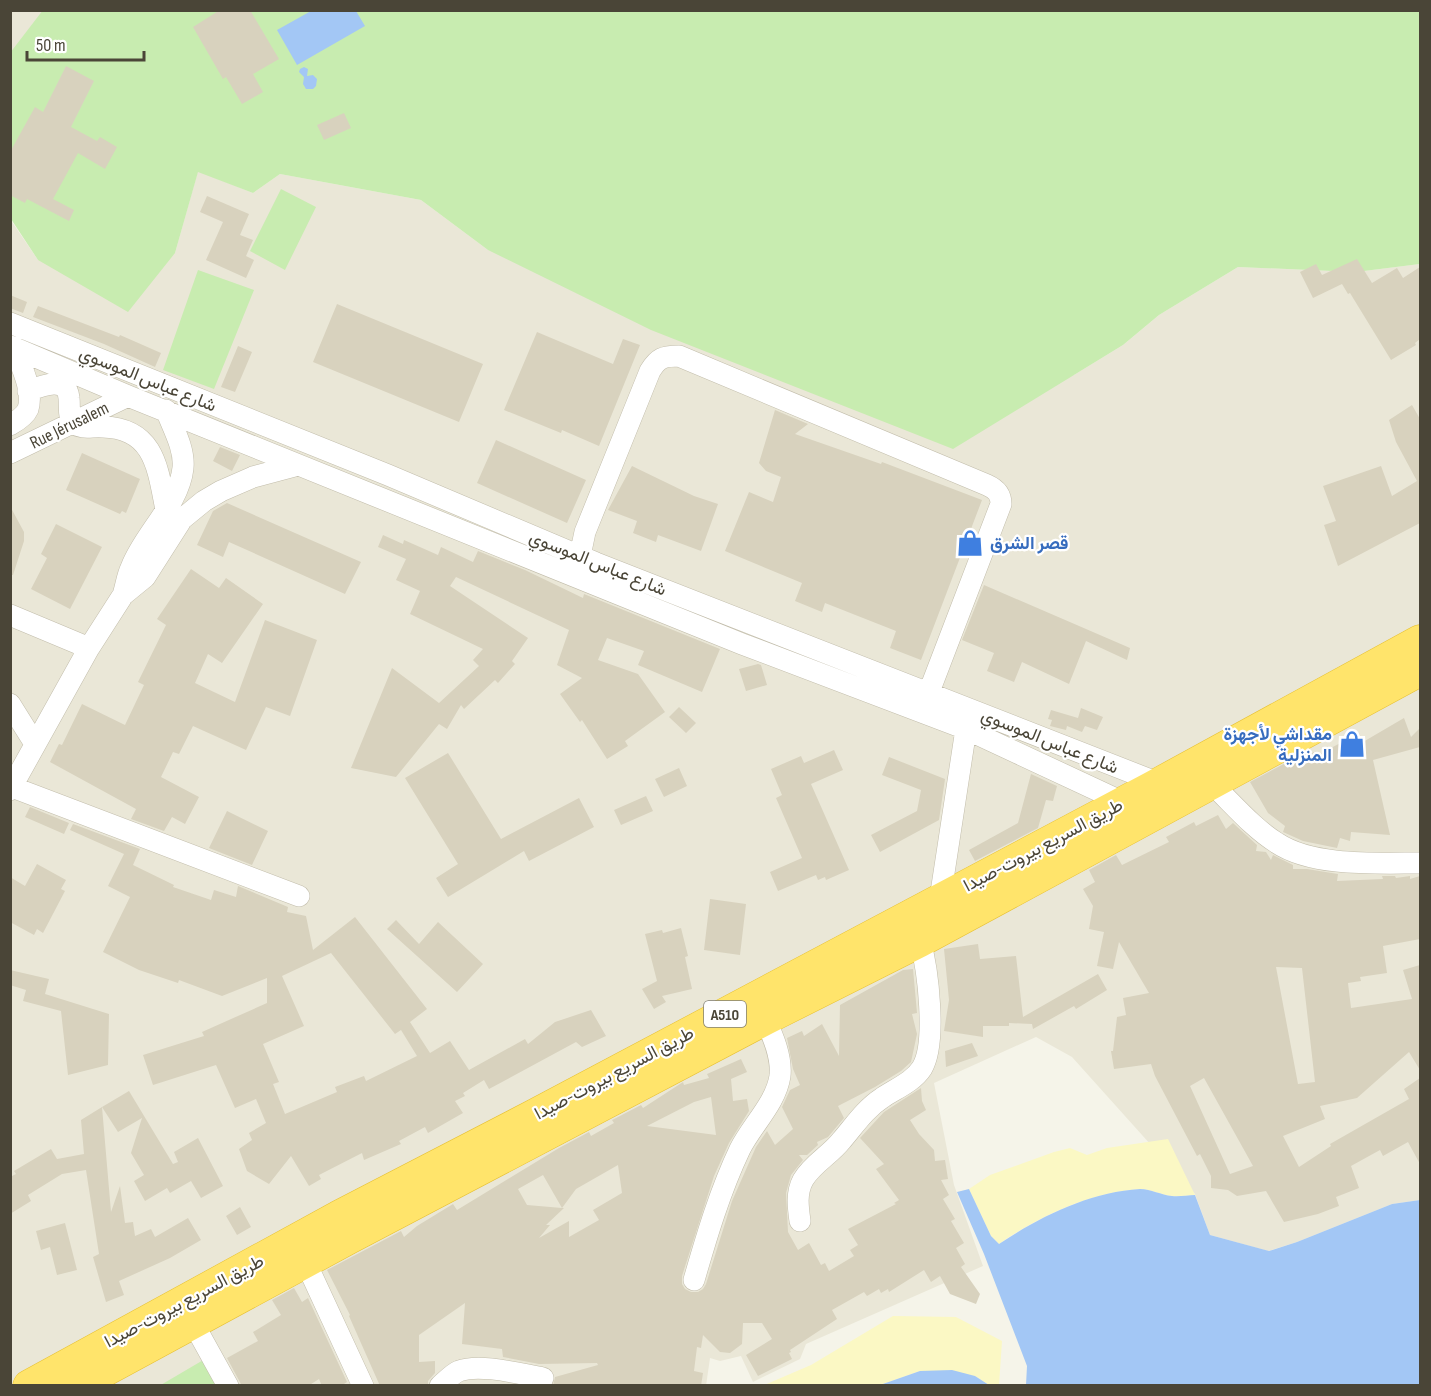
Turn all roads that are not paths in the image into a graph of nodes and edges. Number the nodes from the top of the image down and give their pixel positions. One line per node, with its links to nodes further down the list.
1 (10, 323): 11 (street, شارع عباس الموسوي)
2 (12, 346): 3 (street); 4 (street, شارع عباس الموسوي)
3 (28, 392): 6 (street); 7 (street, Rue Jérusalem)
4 (128, 396): 5 (street, شارع عباس الموسوي); 6 (street, Rue Jérusalem)
5 (165, 410): 9 (street, شارع عباس الموسوي); 10 (street)
6 (72, 423): 8 (street, Rue Jérusalem); 10 (street)
7 (10, 425)
8 (10, 453)
9 (298, 465): 12 (street, شارع عباس الموسوي); 13 (street)
10 (166, 510): 13 (street)
11 (580, 556): 12 (street); 18 (street, شارع عباس الموسوي); 18 (street)
12 (580, 579): 20 (street, شارع عباس الموسوي)
13 (123, 595): 16 (street)
14 (10, 615): 16 (street)
15 (1420, 641): 22 (highway, طريق السريع بيروت-صيدا / A510)
16 (89, 648): 21 (street)
17 (1420, 670): 24 (highway, طريق السريع بيروت-صيدا / A510)
18 (929, 692): 22 (street, شارع عباس الموسوي)
19 (10, 704): 21 (street)
20 (966, 729): 25 (street, شارع عباس الموسوي); 29 (street)
21 (34, 744): 23 (street)
22 (1159, 783): 24 (street, شارع عباس الموسوي); 25 (highway, طريق السريع بيروت-صيدا / A510)
23 (11, 789): 28 (street)
24 (1200, 790): 26 (highway, طريق السريع بيروت-صيدا / A510); 27 (street, شارع عباس الموسوي)
25 (1123, 802): 26 (street, شارع عباس الموسوي); 29 (highway, طريق السريع بيروت-صيدا / A510)
26 (1152, 815): 30 (highway, طريق السريع بيروت-صيدا / A510)
27 (1420, 863)
28 (299, 896)
29 (940, 899): 33 (highway, طريق السريع بيروت-صيدا / A510)
30 (920, 941): 31 (highway, طريق السريع بيروت-صيدا / A510); 32 (street)
31 (765, 1019): 33 (highway, طريق السريع بيروت-صيدا / A510); 34 (street)
32 (800, 1221)
33 (301, 1251): 35 (highway, طريق السريع بيروت-صيدا / A510); 37 (highway, طريق السريع بيروت-صيدا / A510); 40 (street)
34 (694, 1280)
35 (192, 1321): 38 (highway, طريق السريع بيروت-صيدا / A510); 39 (street)
36 (543, 1378): 41 (street)
37 (29, 1386)
38 (76, 1386)
39 (228, 1386)
40 (363, 1386)
41 (440, 1386)

